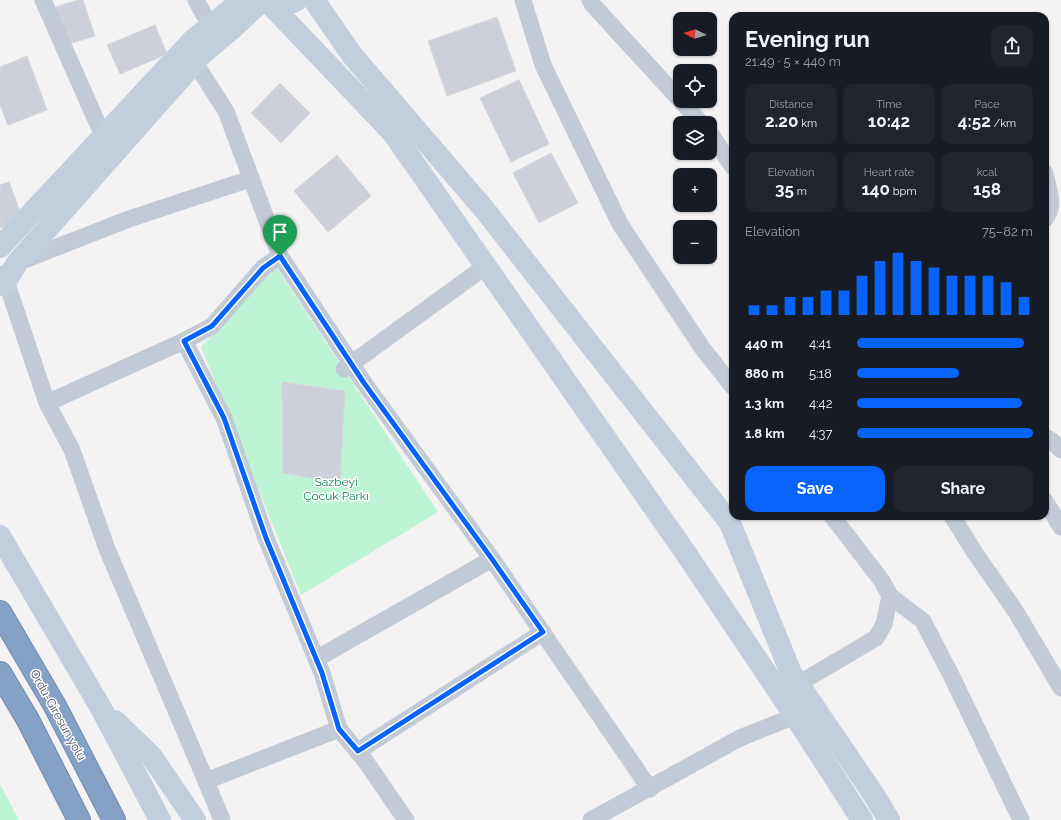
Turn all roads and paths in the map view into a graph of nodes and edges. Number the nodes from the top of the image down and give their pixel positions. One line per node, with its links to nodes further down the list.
1 (43, 0): 14 (street)
2 (196, 0): 9 (street)
3 (240, 0): 9 (street)
4 (266, 0): 5 (street); 10 (street); 22 (street)
5 (297, 0)
6 (314, 0): 43 (street)
7 (524, 0): 28 (street)
8 (590, 0): 11 (street)
9 (210, 26): 14 (street)
10 (195, 63): 17 (street); 23 (street)
11 (673, 93)
12 (687, 108): 13 (street)
13 (694, 116)
14 (103, 136): 20 (street)
15 (717, 144): 16 (street)
16 (729, 162)
17 (250, 179): 21 (street); 23 (street)
18 (1049, 191): 19 (street)
19 (1049, 211)
20 (0, 247)
21 (280, 256): 24 (street); 27 (street)
22 (486, 266): 27 (street); 46 (street)
23 (6, 276): 29 (street)
24 (212, 326): 25 (street); 26 (street)
25 (184, 341): 29 (street); 41 (street)
26 (201, 347)
27 (347, 366): 37 (street)
28 (729, 382)
29 (48, 403): 49 (street)
30 (1049, 439): 31 (street)
31 (1061, 450)
32 (1049, 508): 35 (street)
33 (835, 520): 38 (street)
34 (954, 520): 44 (street)
35 (1061, 527)
36 (0, 536): 45 (street)
37 (492, 559): 40 (street); 41 (street)
38 (890, 596): 43 (street); 60 (street)
39 (0, 612): 52 (highway, Ordu-Giresun yolu)
40 (543, 632): 48 (street); 50 (street)
41 (316, 659): 47 (street)
42 (0, 673): 51 (highway)
43 (798, 684): 59 (street)
44 (1061, 688)
45 (101, 708): 53 (street); 54 (street)
46 (795, 716): 50 (street); 58 (street)
47 (339, 729): 48 (street); 49 (street)
48 (358, 751): 56 (street)
49 (206, 781): 55 (street)
50 (650, 789): 57 (street)
51 (79, 820)
52 (114, 820)
53 (160, 820)
54 (195, 820)
55 (222, 820)
56 (406, 820)
57 (591, 820)
58 (862, 820)
59 (889, 820)
60 (1021, 820)

